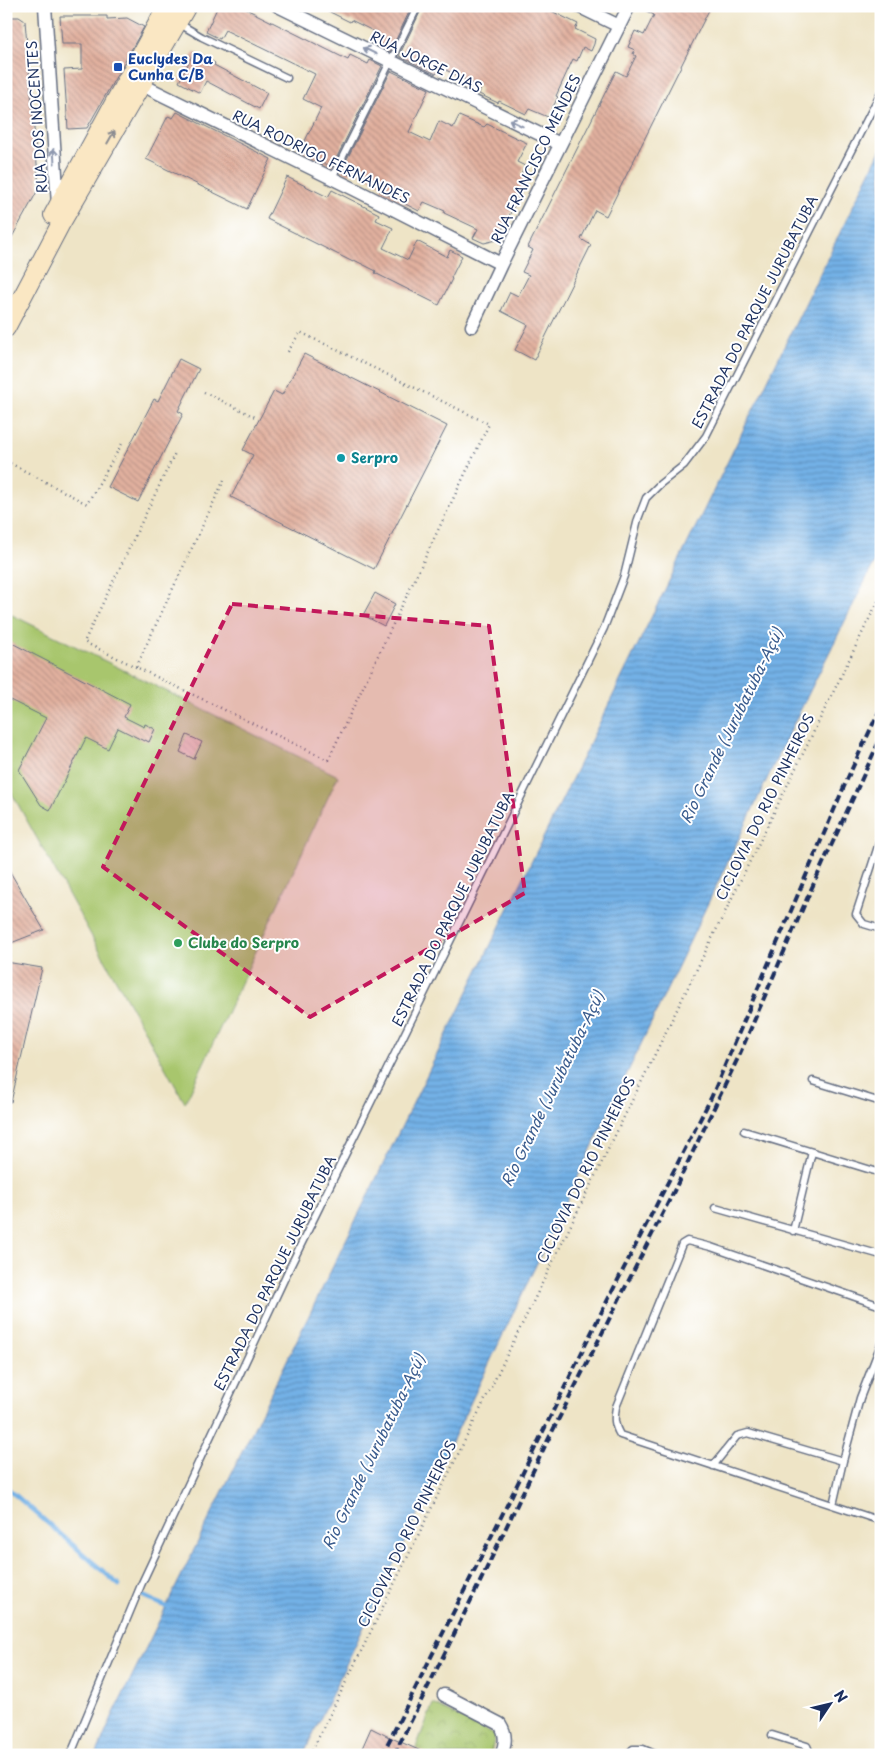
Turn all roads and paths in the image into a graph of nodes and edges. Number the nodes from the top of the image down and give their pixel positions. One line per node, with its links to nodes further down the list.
1 (45, 6): 16 (street, RUA DOS INOCENTES, one-way to 1)
2 (167, 6): 12 (main road)
3 (187, 6): 8 (main road)
4 (278, 6): 10 (street, RUA JORGE DIAS, one-way to 4)
5 (418, 6): 10 (lane)
6 (578, 6): 9 (street)
7 (629, 6): 9 (street, RUA FRANCISCO MENDES)
8 (177, 23): 11 (lane); 12 (main road)
9 (619, 26): 14 (street, RUA FRANCISCO MENDES)
10 (390, 61): 14 (street, RUA JORGE DIAS, one-way to 10); 15 (lane)
11 (287, 78)
12 (134, 81): 15 (street, RUA RODRIGO FERNANDES); 16 (main road); 17 (main road, one-way to 12)
13 (881, 92): 49 (lane, ESTRADA DO PARQUE JURUBATUBA)
14 (560, 144): 18 (street, RUA FRANCISCO MENDES)
15 (332, 178): 18 (street, RUA RODRIGO FERNANDES)
16 (58, 205): 17 (street, RUA DOS INOCENTES); 19 (main road)
17 (60, 225): 19 (main road)
18 (501, 264): 20 (street, RUA FRANCISCO MENDES)
19 (9, 306): 21 (main road)
20 (472, 326)
21 (6, 328)
22 (286, 355): 30 (path)
23 (204, 392): 24 (path)
24 (257, 418)
25 (123, 442): 27 (path)
26 (175, 453): 30 (path)
27 (6, 461)
28 (224, 480): 30 (path)
29 (881, 595): 50 (path, CICLOVIA DO RIO PINHEIROS)
30 (136, 667)
31 (881, 837): 32 (lane)
32 (881, 929)
33 (813, 1081): 34 (lane)
34 (881, 1102)
35 (744, 1131): 36 (lane)
36 (812, 1152): 37 (lane); 39 (lane)
37 (881, 1174)
38 (715, 1208): 39 (lane)
39 (793, 1231): 40 (lane)
40 (881, 1255)
41 (881, 1306): 44 (lane)
42 (881, 1344): 43 (lane)
43 (842, 1461): 44 (lane); 45 (lane)
44 (713, 1466): 45 (lane)
45 (833, 1505): 46 (lane)
46 (881, 1521)
47 (444, 1695): 51 (street)
48 (772, 1735): 54 (lane)
49 (69, 1755)
50 (310, 1755)
51 (502, 1755)
52 (627, 1755): 53 (lane)
53 (657, 1755)
54 (811, 1755)

